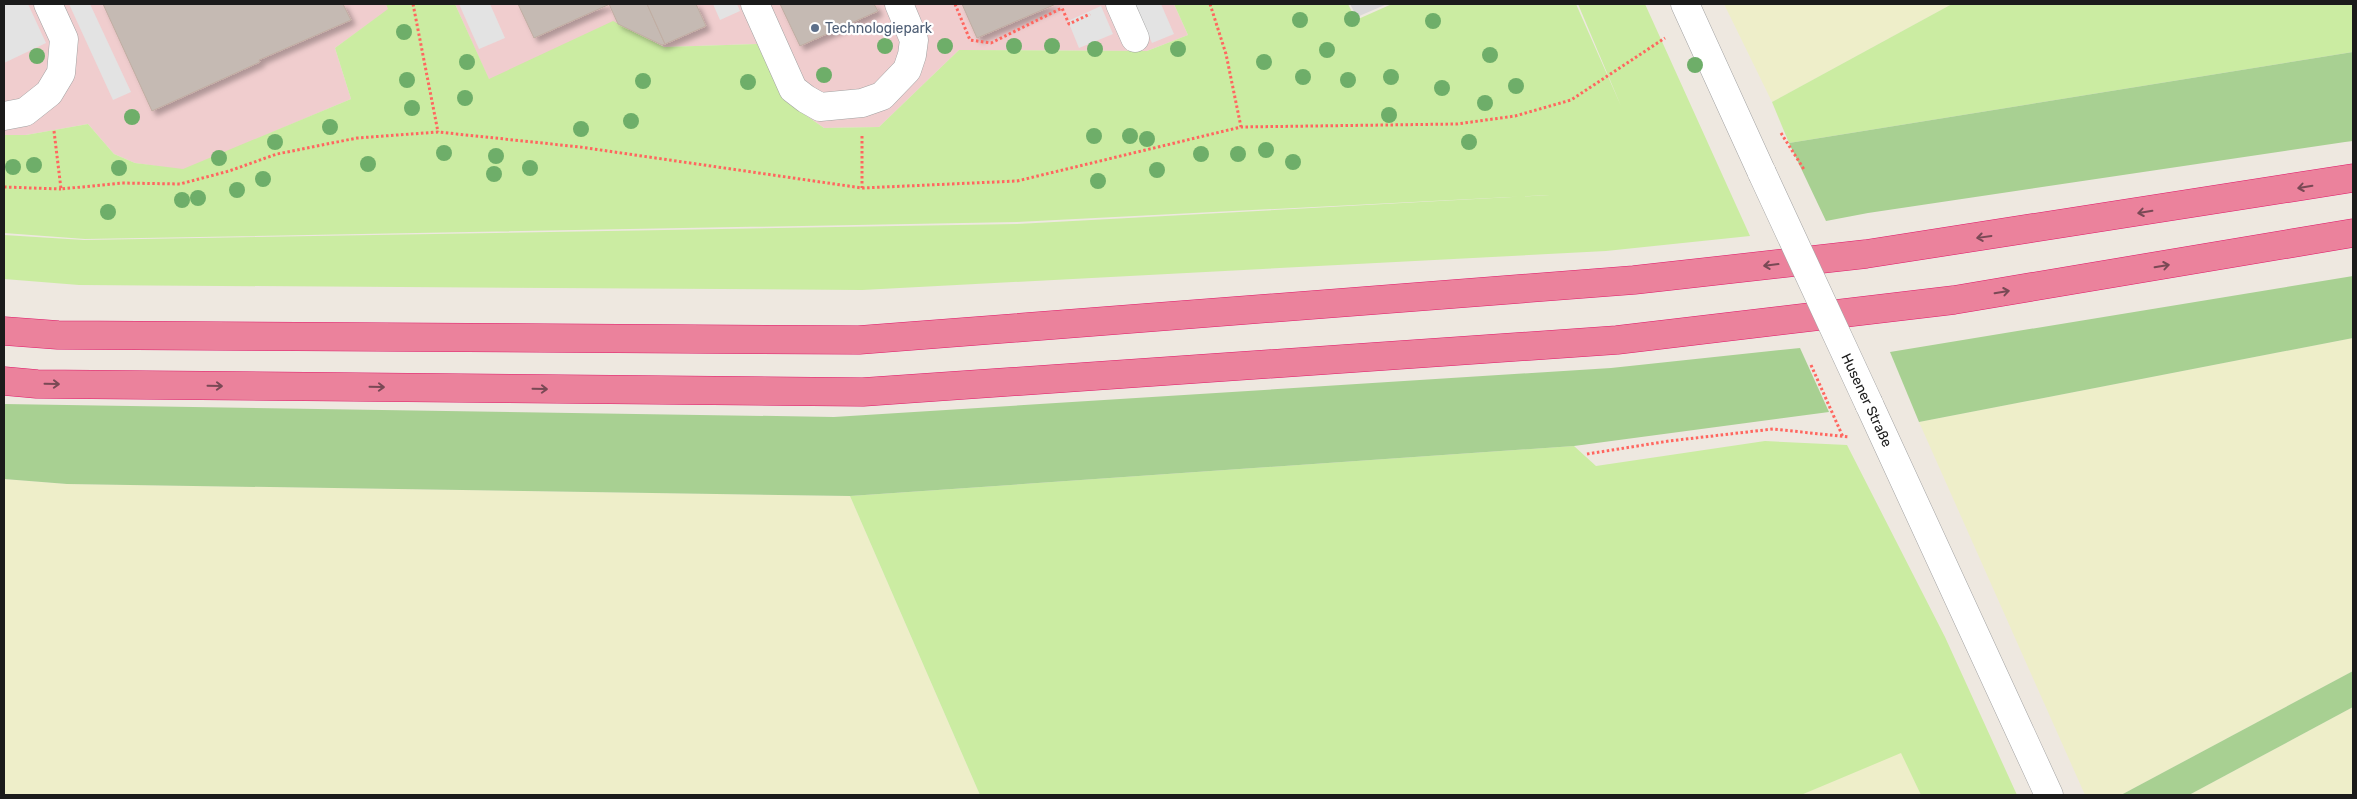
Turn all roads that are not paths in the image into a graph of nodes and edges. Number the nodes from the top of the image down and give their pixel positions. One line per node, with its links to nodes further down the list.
1 (48, 4): 7 (street)
2 (754, 4): 3 (street)
3 (899, 4)
4 (1120, 4): 6 (street)
5 (1689, 14): 12 (street, Husener Straße, bridge)
6 (1135, 38)
7 (4, 116)
8 (2353, 178): 10 (highway, one-way to 10)
9 (2353, 233): 11 (highway, one-way to 9)
10 (4, 332)
11 (4, 381)
12 (2049, 795)

